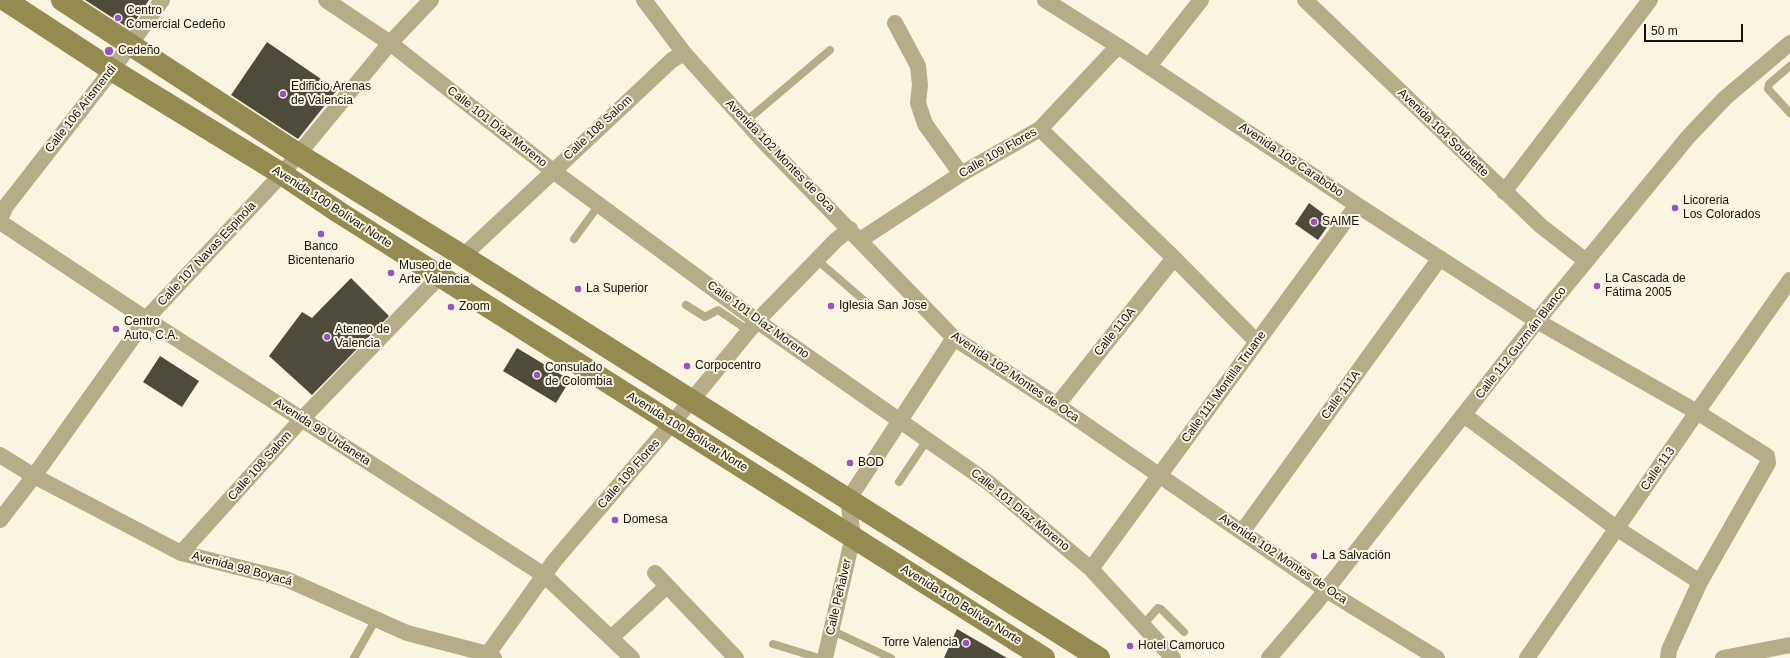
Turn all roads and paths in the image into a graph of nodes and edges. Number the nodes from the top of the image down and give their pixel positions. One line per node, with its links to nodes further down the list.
1 (5, 0): 20 (main road, Avenida 100 Bolívar Norte)
2 (62, 0): 14 (main road)
3 (162, 0): 14 (street, Calle 106 Arismendi)
4 (326, 0): 12 (street, Calle 101 Díaz Moreno)
5 (431, 0): 12 (street, Calle 107 Navas Espinola)
6 (644, 0): 17 (street, Avenida 102 Montes de Oca)
7 (1045, 0): 15 (street, Avenida 103 Carabobo)
8 (1201, 0): 18 (street)
9 (1305, 0): 28 (street, Avenida 104 Soublette)
10 (1650, 0): 28 (street)
11 (895, 23): 27 (street)
12 (390, 43): 24 (street, Calle 107 Navas Espinola); 25 (street, Calle 101 Díaz Moreno)
13 (1790, 44): 39 (street, Calle 112 Guzmán Blanco)
14 (131, 45): 20 (street, Calle 106 Arismendi); 24 (main road)
15 (1118, 46): 18 (street, Avenida 103 Carabobo); 23 (street, Calle 109 Flores)
16 (830, 50): 22 (lane)
17 (684, 53): 22 (street, Avenida 102 Montes de Oca); 25 (street, Calle 108 Salom)
18 (1149, 66): 29 (street, Avenida 103 Carabobo)
19 (1790, 66): 21 (lane)
20 (112, 70): 26 (main road, Avenida 100 Bolívar Norte); 31 (street, Calle 106 Arismendi)
21 (1790, 113)
22 (746, 122): 33 (street, Avenida 102 Montes de Oca)
23 (1040, 129): 27 (street, Calle 109 Flores); 36 (street)
24 (298, 154): 26 (street, Calle 107 Navas Espinola); 35 (main road)
25 (553, 171): 30 (street, Calle 101 Díaz Moreno); 35 (street, Calle 108 Salom)
26 (282, 174): 40 (main road, Avenida 100 Bolívar Norte); 44 (street, Calle 107 Navas Espinola)
27 (961, 174): 33 (street, Calle 109 Flores)
28 (1504, 192): 39 (street, Avenida 104 Soublette)
29 (1357, 204): 37 (street, Avenida 103 Carabobo); 48 (street, Calle 111 Montilla Truane)
30 (599, 205): 34 (lane); 46 (street, Calle 101 Díaz Moreno)
31 (0, 219)
32 (0, 222): 44 (street, Avenida 99 Urdaneta)
33 (855, 234): 38 (street, Calle 109 Flores); 47 (street, Avenida 102 Montes de Oca)
34 (574, 239)
35 (463, 256): 49 (main road)
36 (1174, 258): 48 (street); 50 (street, Calle 110A)
37 (1440, 258): 45 (street, Avenida 103 Carabobo); 64 (street, Calle 111A)
38 (817, 260): 42 (lane); 46 (street, Calle 109 Flores)
39 (1586, 261): 45 (street, Calle 112 Guzmán Blanco)
40 (440, 276): 53 (street, Calle 108 Salom); 55 (main road, Avenida 100 Bolívar Norte)
41 (1790, 280): 51 (street, Calle 113)
42 (867, 302)
43 (686, 305): 46 (lane)
44 (146, 319): 53 (street, Avenida 99 Urdaneta); 59 (street, Calle 107 Navas Espinola)
45 (1537, 321): 51 (street, Avenida 103 Carabobo); 52 (street, Calle 112 Guzmán Blanco)
46 (753, 326): 49 (street, Calle 109 Flores); 54 (street, Calle 101 Díaz Moreno)
47 (954, 338): 50 (street, Avenida 102 Montes de Oca); 54 (street)
48 (1257, 342): 58 (street, Calle 111 Montilla Truane)
49 (691, 401): 55 (street, Calle 109 Flores); 61 (main road)
50 (1057, 405): 58 (street, Avenida 102 Montes de Oca)
51 (1697, 412): 63 (street, Calle 113); 70 (street, Avenida 103 Carabobo)
52 (1464, 415): 63 (street); 72 (street, Calle 112 Guzmán Blanco)
53 (302, 419): 66 (street, Calle 108 Salom); 69 (street, Avenida 99 Urdaneta)
54 (899, 421): 56 (street, Calle 101 Díaz Moreno); 61 (street)
55 (672, 423): 65 (main road, Avenida 100 Bolívar Norte); 69 (street, Calle 109 Flores)
56 (927, 440): 60 (lane); 67 (street, Calle 101 Díaz Moreno)
57 (0, 455): 59 (street, Avenida 98 Boyacá)
58 (1159, 475): 64 (street, Avenida 102 Montes de Oca); 67 (street, Calle 111 Montilla Truane)
59 (34, 476): 62 (street, Calle 107 Navas Espinola); 66 (street, Avenida 98 Boyacá)
60 (899, 482)
61 (848, 500): 65 (street); 88 (main road)
62 (0, 520)
63 (1616, 528): 70 (street); 92 (street, Calle 113)
64 (1242, 532): 72 (street, Avenida 102 Montes de Oca)
65 (853, 536): 75 (street, Calle Peñalver); 87 (main road, Avenida 100 Bolívar Norte)
66 (181, 553): 73 (street, Avenida 98 Boyacá)
67 (1091, 569): 74 (street, Calle 101 Díaz Moreno)
68 (655, 573): 71 (street)
69 (544, 575): 77 (street, Avenida 99 Urdaneta); 80 (street, Calle 109 Flores)
70 (1700, 582): 93 (street)
71 (667, 586): 77 (street); 83 (street)
72 (1326, 590): 90 (street, Calle 112 Guzmán Blanco); 91 (street, Avenida 102 Montes de Oca)
73 (376, 619): 80 (street, Avenida 98 Boyacá); 81 (lane)
74 (1142, 625): 76 (lane); 89 (street, Calle 101 Díaz Moreno)
75 (831, 630): 85 (street, Calle Peñalver); 86 (lane)
76 (1184, 632)
77 (611, 638): 82 (street, Avenida 99 Urdaneta)
78 (773, 644): 84 (lane)
79 (1790, 645): 94 (street)
80 (489, 657)
81 (354, 658)
82 (632, 658)
83 (736, 658)
84 (819, 658)
85 (825, 658)
86 (891, 658)
87 (1044, 658)
88 (1099, 658)
89 (1173, 658)
90 (1269, 658)
91 (1437, 658)
92 (1527, 658)
93 (1668, 658)
94 (1723, 658)

